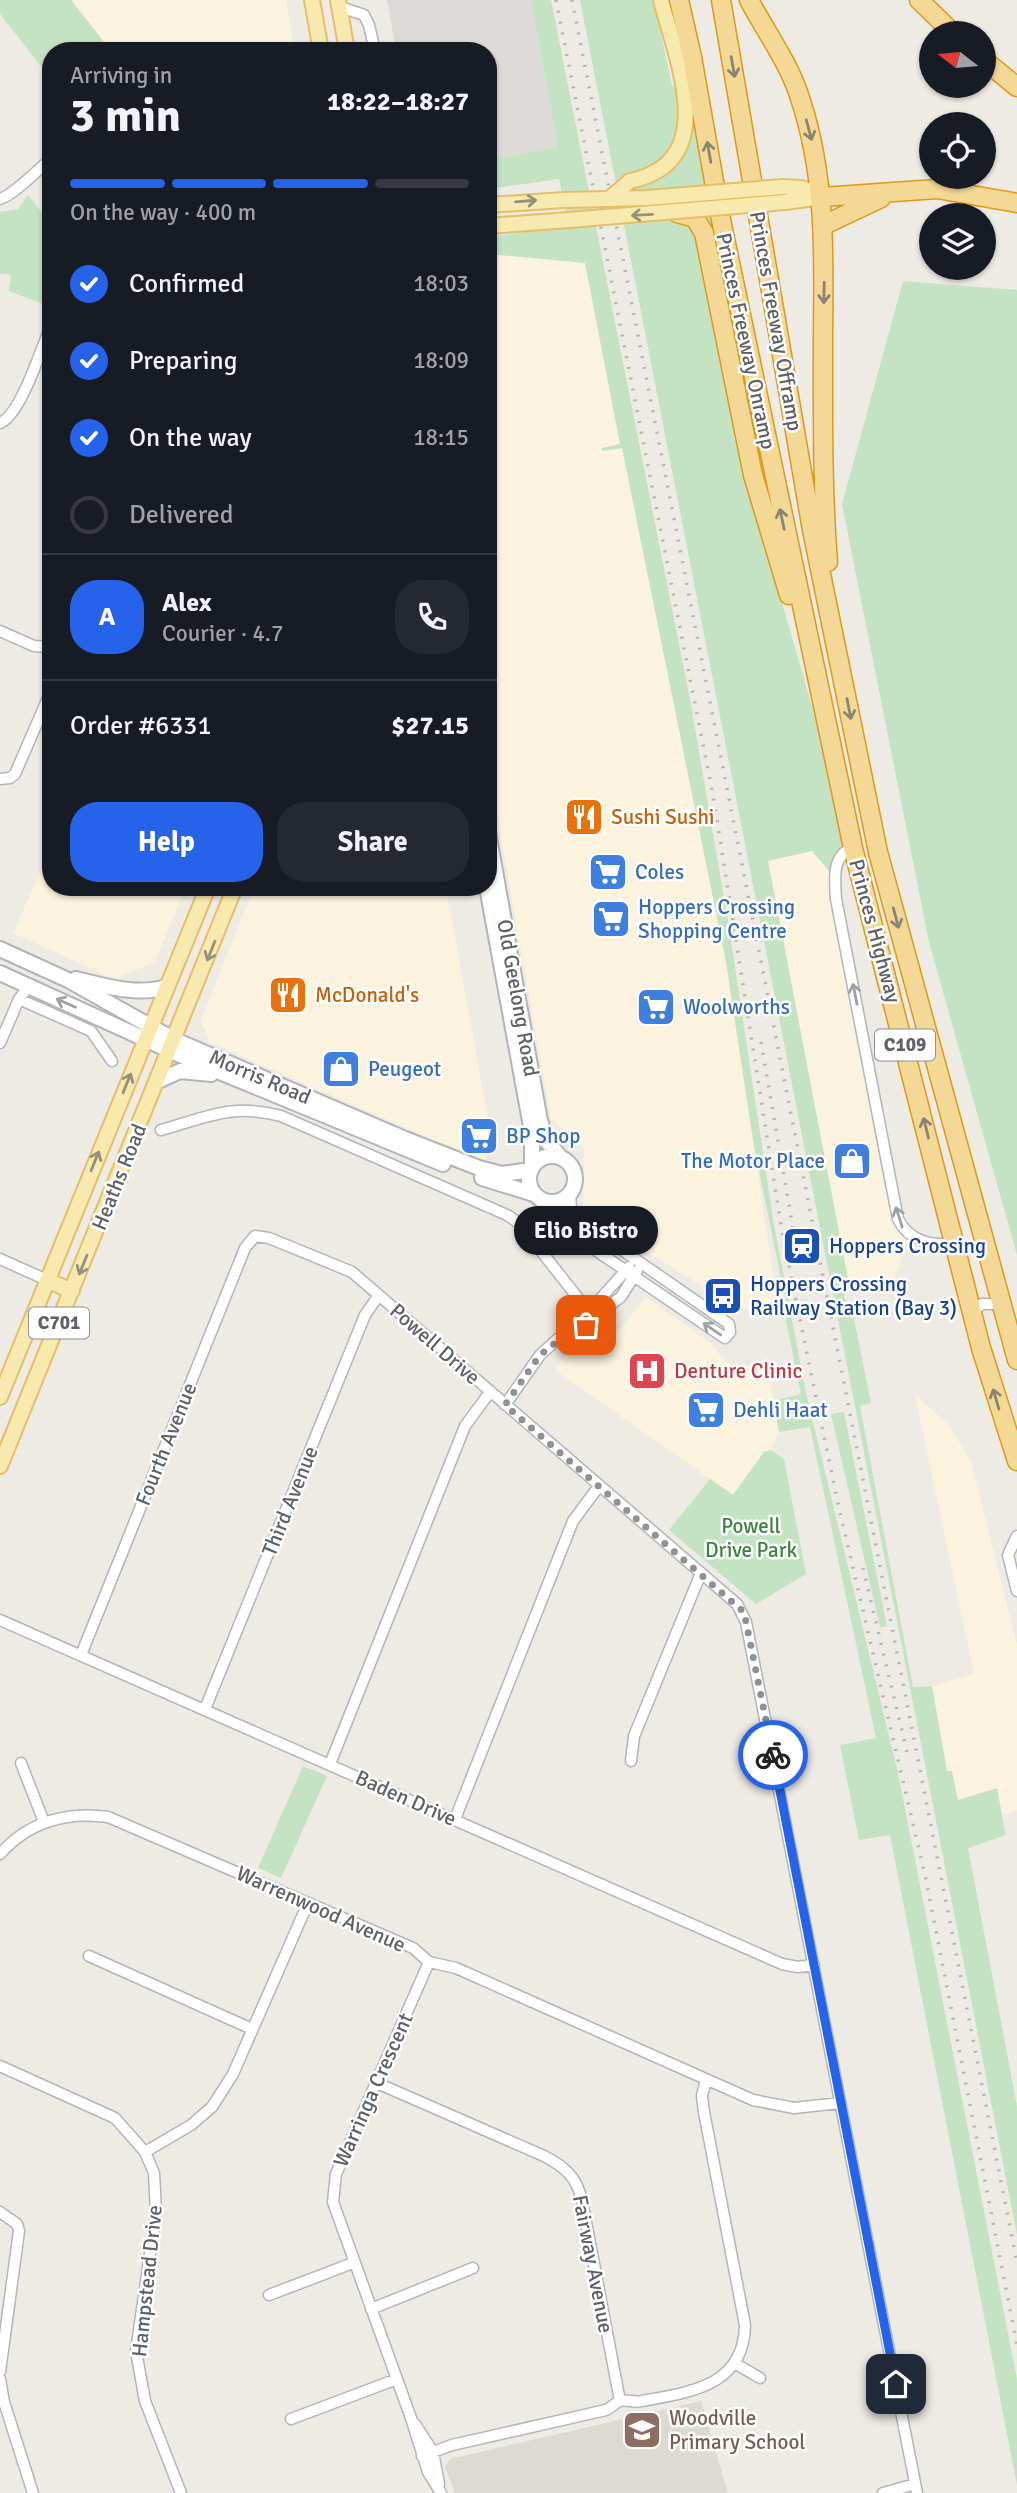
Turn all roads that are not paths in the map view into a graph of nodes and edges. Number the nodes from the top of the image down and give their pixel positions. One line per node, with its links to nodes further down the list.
1 (312, 0): 9 (main road)
2 (661, 0): 17 (main road, bridge)
3 (679, 0): 29 (highway, Princes Freeway Onramp, one-way to 3)
4 (721, 0): 27 (highway, Princes Freeway Offramp, one-way to 27)
5 (749, 0): 16 (highway, one-way to 16)
6 (919, 0): 8 (highway)
7 (339, 4): 10 (main road); 11 (street)
8 (941, 21)
9 (319, 42)
10 (345, 42)
11 (372, 42)
12 (996, 70): 13 (highway)
13 (1017, 88)
14 (42, 166): 18 (street)
15 (897, 191): 16 (highway); 19 (highway); 23 (highway)
16 (822, 197): 17 (main road, bridge); 21 (main road, bridge); 23 (highway)
17 (609, 199): 20 (main road, one-way to 17, bridge)
18 (0, 200)
19 (1017, 203)
20 (497, 204)
21 (677, 213): 22 (main road, one-way to 22, bridge); 29 (highway)
22 (497, 225)
23 (824, 225): 27 (highway, one-way to 27)
24 (42, 347): 25 (street)
25 (0, 423)
26 (0, 631): 28 (street)
27 (836, 642): 33 (highway, Princes Highway / C109, one-way to 33)
28 (42, 647)
29 (817, 682): 32 (highway, Princes Highway / C109)
30 (42, 712): 31 (street)
31 (0, 779)
32 (853, 848): 33 (highway); 59 (highway, Princes Highway / C109, one-way to 32); 59 (street, one-way to 32)
33 (878, 852): 57 (highway, Princes Highway / C109, one-way to 57)
34 (497, 894): 42 (street, Old Geelong Road)
35 (204, 896): 44 (main road, Heaths Road / C701)
36 (231, 896): 48 (main road, Heaths Road / C701, one-way to 48)
37 (489, 896): 42 (street, Old Geelong Road)
38 (0, 949): 39 (street, Morris Road)
39 (21, 958): 41 (street, Morris Road); 43 (street)
40 (3, 974): 43 (street, Morris Road); 45 (street)
41 (57, 975): 44 (street); 46 (street, Morris Road)
42 (510, 983): 53 (street, Old Geelong Road); 54 (street, Old Geelong Road)
43 (29, 986): 45 (street); 46 (street, Morris Road, one-way to 43)
44 (166, 987): 46 (main road, Heaths Road / C701)
45 (19, 999): 47 (street); 49 (street)
46 (148, 1032): 48 (street, Morris Road); 64 (main road, Heaths Road / C701, one-way to 46)
47 (0, 1043)
48 (173, 1045): 50 (street, Morris Road); 51 (main road, Heaths Road / C701); 54 (street, Morris Road)
49 (112, 1061)
50 (233, 1078): 51 (street); 56 (street, Morris Road)
51 (158, 1081): 66 (main road, Heaths Road / C701, one-way to 66)
52 (162, 1130): 71 (street, Morris Road)
53 (561, 1158): 54 (street); 55 (street)
54 (532, 1168): 56 (street)
55 (570, 1192): 56 (street); 61 (street)
56 (536, 1196): 62 (street)
57 (972, 1199): 59 (highway); 70 (highway, Princes Highway / C109)
58 (255, 1236): 67 (street, Powell Drive); 86 (street, Fourth Avenue)
59 (954, 1242): 65 (highway, Princes Highway / C109)
60 (0, 1259): 64 (street)
61 (639, 1262): 62 (street); 63 (street); 63 (street, one-way to 63)
62 (624, 1270): 63 (street); 68 (street)
63 (635, 1276): 69 (street)
64 (47, 1280): 66 (main road); 77 (main road, Heaths Road / C701)
65 (966, 1285): 70 (highway); 73 (highway, Princes Highway / C109)
66 (72, 1291): 80 (main road, Heaths Road / C701)
67 (379, 1295): 78 (street, Powell Drive); 87 (street, Third Avenue)
68 (604, 1295): 69 (street); 71 (street); 72 (street)
69 (621, 1297): 72 (street)
70 (999, 1307): 73 (street); 75 (highway, Princes Highway / C109)
71 (592, 1308): 72 (street); 74 (street)
72 (606, 1311): 74 (street)
73 (972, 1312): 79 (highway, Princes Highway / C109, one-way to 73)
74 (563, 1337): 78 (street)
75 (1014, 1345): 76 (highway, Princes Highway / C109)
76 (1017, 1360)
77 (0, 1397)
78 (497, 1398): 81 (street, Powell Drive); 90 (street)
79 (1016, 1452)
80 (0, 1466)
81 (599, 1486): 83 (street, Powell Drive); 91 (street)
82 (1017, 1536): 84 (street)
83 (701, 1573): 88 (street); 97 (street, Powell Drive)
84 (1017, 1591)
85 (0, 1620): 86 (street, Baden Drive)
86 (81, 1655): 87 (street, Baden Drive)
87 (205, 1709): 90 (street, Baden Drive)
88 (631, 1761)
89 (20, 1763): 92 (street)
90 (330, 1764): 91 (street, Baden Drive)
91 (454, 1819): 97 (street, Baden Drive)
92 (44, 1822): 93 (street, Warrenwood Avenue); 94 (street, Warrenwood Avenue)
93 (0, 1854)
94 (308, 1903): 96 (street, Warrenwood Avenue); 98 (street)
95 (89, 1956): 98 (street)
96 (429, 1962): 100 (street, Warrenwood Avenue); 101 (street, Warringa Crescent)
97 (814, 1965): 102 (street, Powell Drive)
98 (253, 2029): 103 (street)
99 (0, 2066): 103 (street, Hampstead Drive)
100 (706, 2079): 102 (street, Warrenwood Avenue); 109 (street)
101 (377, 2083): 105 (street, Warringa Crescent); 114 (street, Fairway Avenue)
102 (840, 2103): 117 (street, Powell Drive)
103 (145, 2152): 120 (street, Hampstead Drive)
104 (0, 2212): 110 (street)
105 (352, 2263): 107 (street); 108 (street, Warringa Crescent)
106 (473, 2269): 108 (street)
107 (269, 2295)
108 (371, 2309): 113 (street, Warringa Crescent)
109 (736, 2364): 111 (street); 114 (street)
110 (0, 2372)
111 (760, 2378)
112 (0, 2379): 119 (street)
113 (397, 2379): 115 (street); 116 (street, Warringa Crescent)
114 (620, 2401): 116 (street)
115 (291, 2419)
116 (428, 2454): 118 (street, Warringa Crescent)
117 (916, 2489): 121 (street)
118 (440, 2492)
119 (33, 2493)
120 (181, 2493)
121 (883, 2493)

